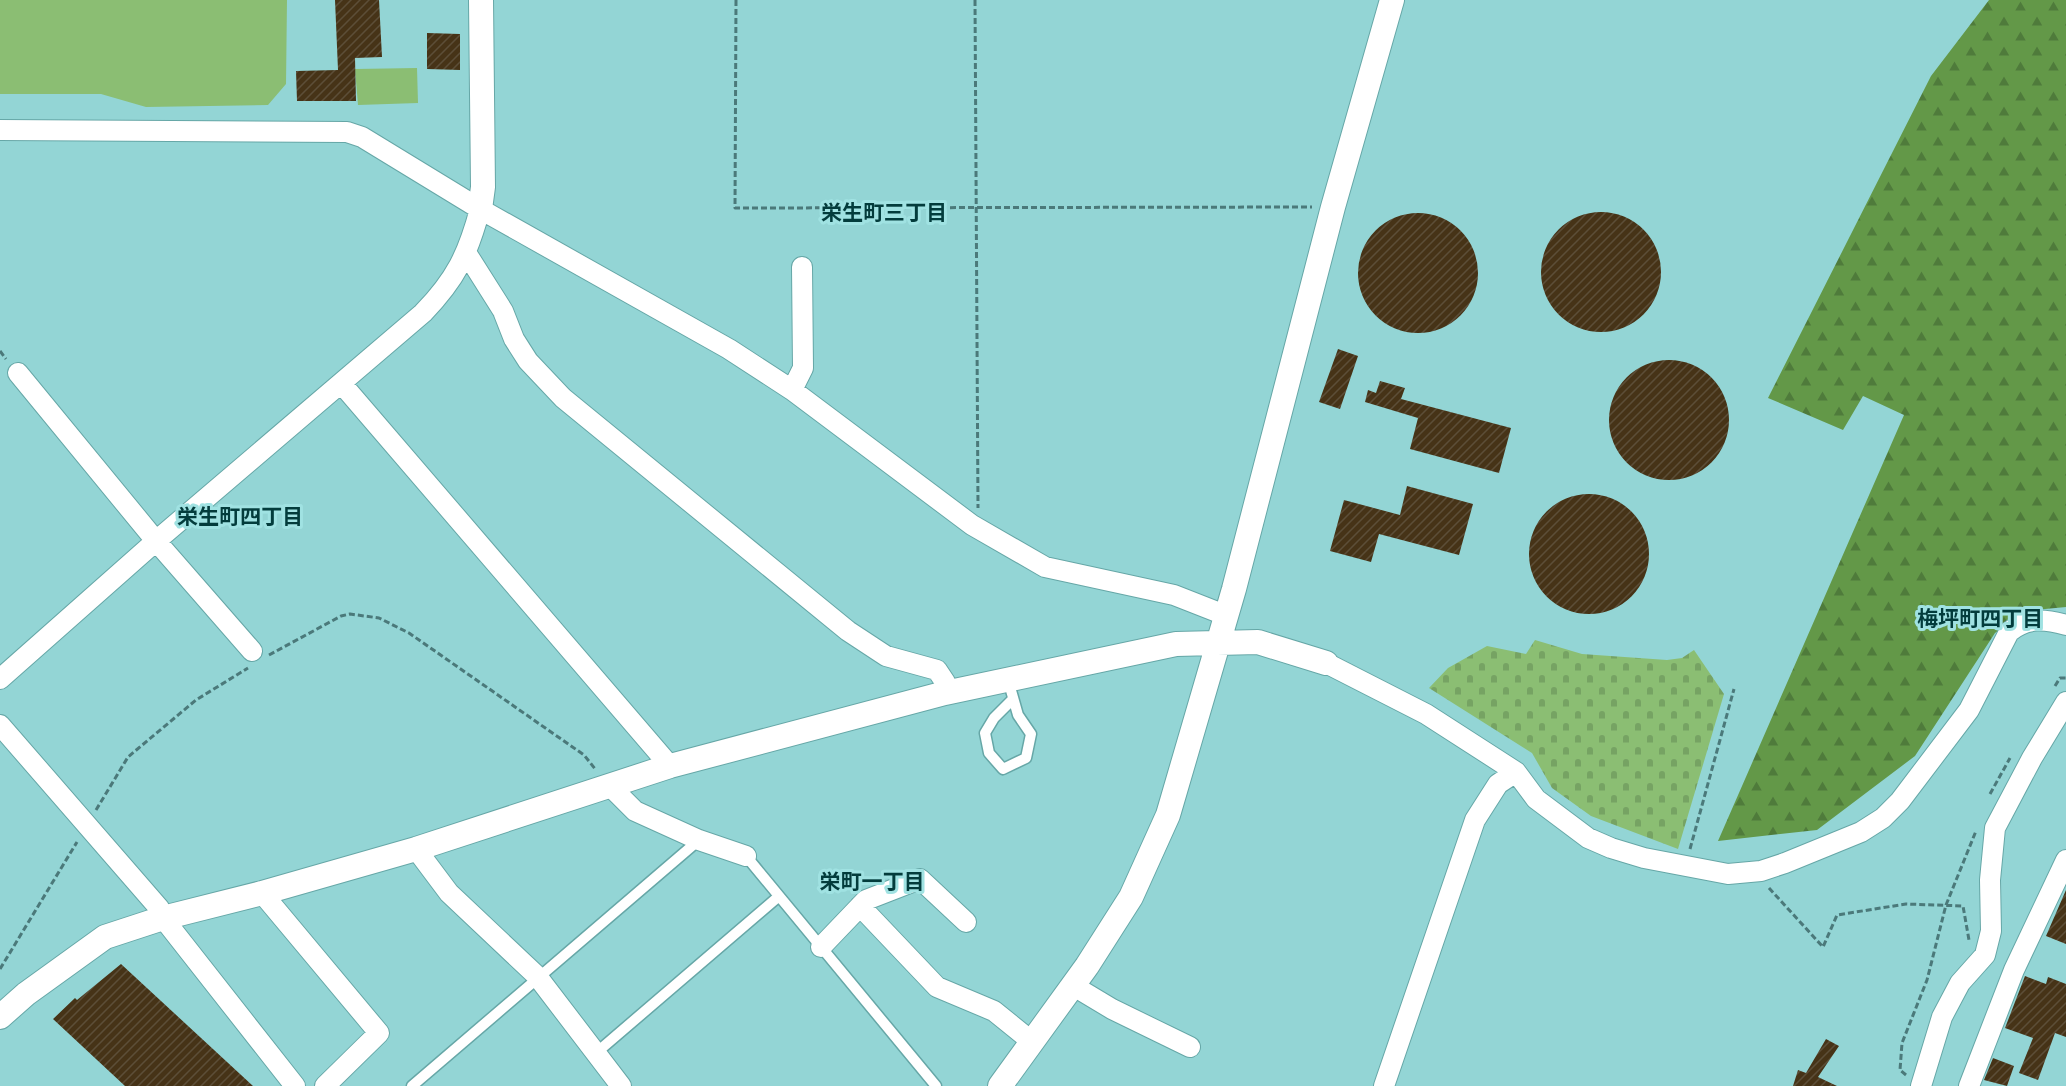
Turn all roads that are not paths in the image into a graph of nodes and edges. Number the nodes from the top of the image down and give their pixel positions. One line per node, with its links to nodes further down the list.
1 (481, 0): 4 (street)
2 (1392, 0): 11 (street)
3 (0, 130): 4 (street)
4 (480, 209): 5 (street); 9 (street)
5 (467, 254): 8 (street); 18 (street)
6 (802, 267): 9 (street)
7 (18, 373): 10 (street)
8 (341, 383): 10 (street); 21 (street)
9 (792, 390): 11 (street)
10 (156, 541): 14 (street); 16 (street)
11 (1225, 615): 13 (street)
12 (2066, 626): 22 (street)
13 (1217, 643): 15 (street); 17 (street); 38 (street)
14 (256, 658)
15 (1326, 663): 22 (street)
16 (0, 678)
17 (1011, 689): 17 (lane); 18 (street)
18 (945, 693): 21 (street)
19 (2060, 695): 35 (street)
20 (0, 725): 32 (street)
21 (670, 766): 23 (street)
22 (1516, 772): 50 (street)
23 (606, 782): 24 (street); 25 (street)
24 (699, 840): 26 (street); 37 (lane)
25 (416, 849): 28 (street); 37 (street)
26 (746, 856): 30 (lane)
27 (2066, 860): 29 (street)
28 (262, 893): 32 (street); 45 (street)
29 (2058, 896): 36 (street)
30 (778, 897): 34 (lane); 42 (lane)
31 (860, 906): 33 (street); 34 (street); 40 (street)
32 (163, 918): 39 (street); 44 (street)
33 (966, 922)
34 (821, 947): 48 (lane)
35 (1980, 961): 36 (street); 43 (street)
36 (2014, 970): 51 (street)
37 (537, 976): 42 (street); 46 (lane)
38 (1072, 986): 40 (street); 41 (street)
39 (0, 1017)
40 (1031, 1041): 49 (street)
41 (1190, 1047)
42 (596, 1053): 47 (street)
43 (1917, 1083)
44 (295, 1086)
45 (325, 1086)
46 (412, 1086)
47 (621, 1086)
48 (936, 1086)
49 (1000, 1086)
50 (1384, 1086)
51 (1969, 1086)

